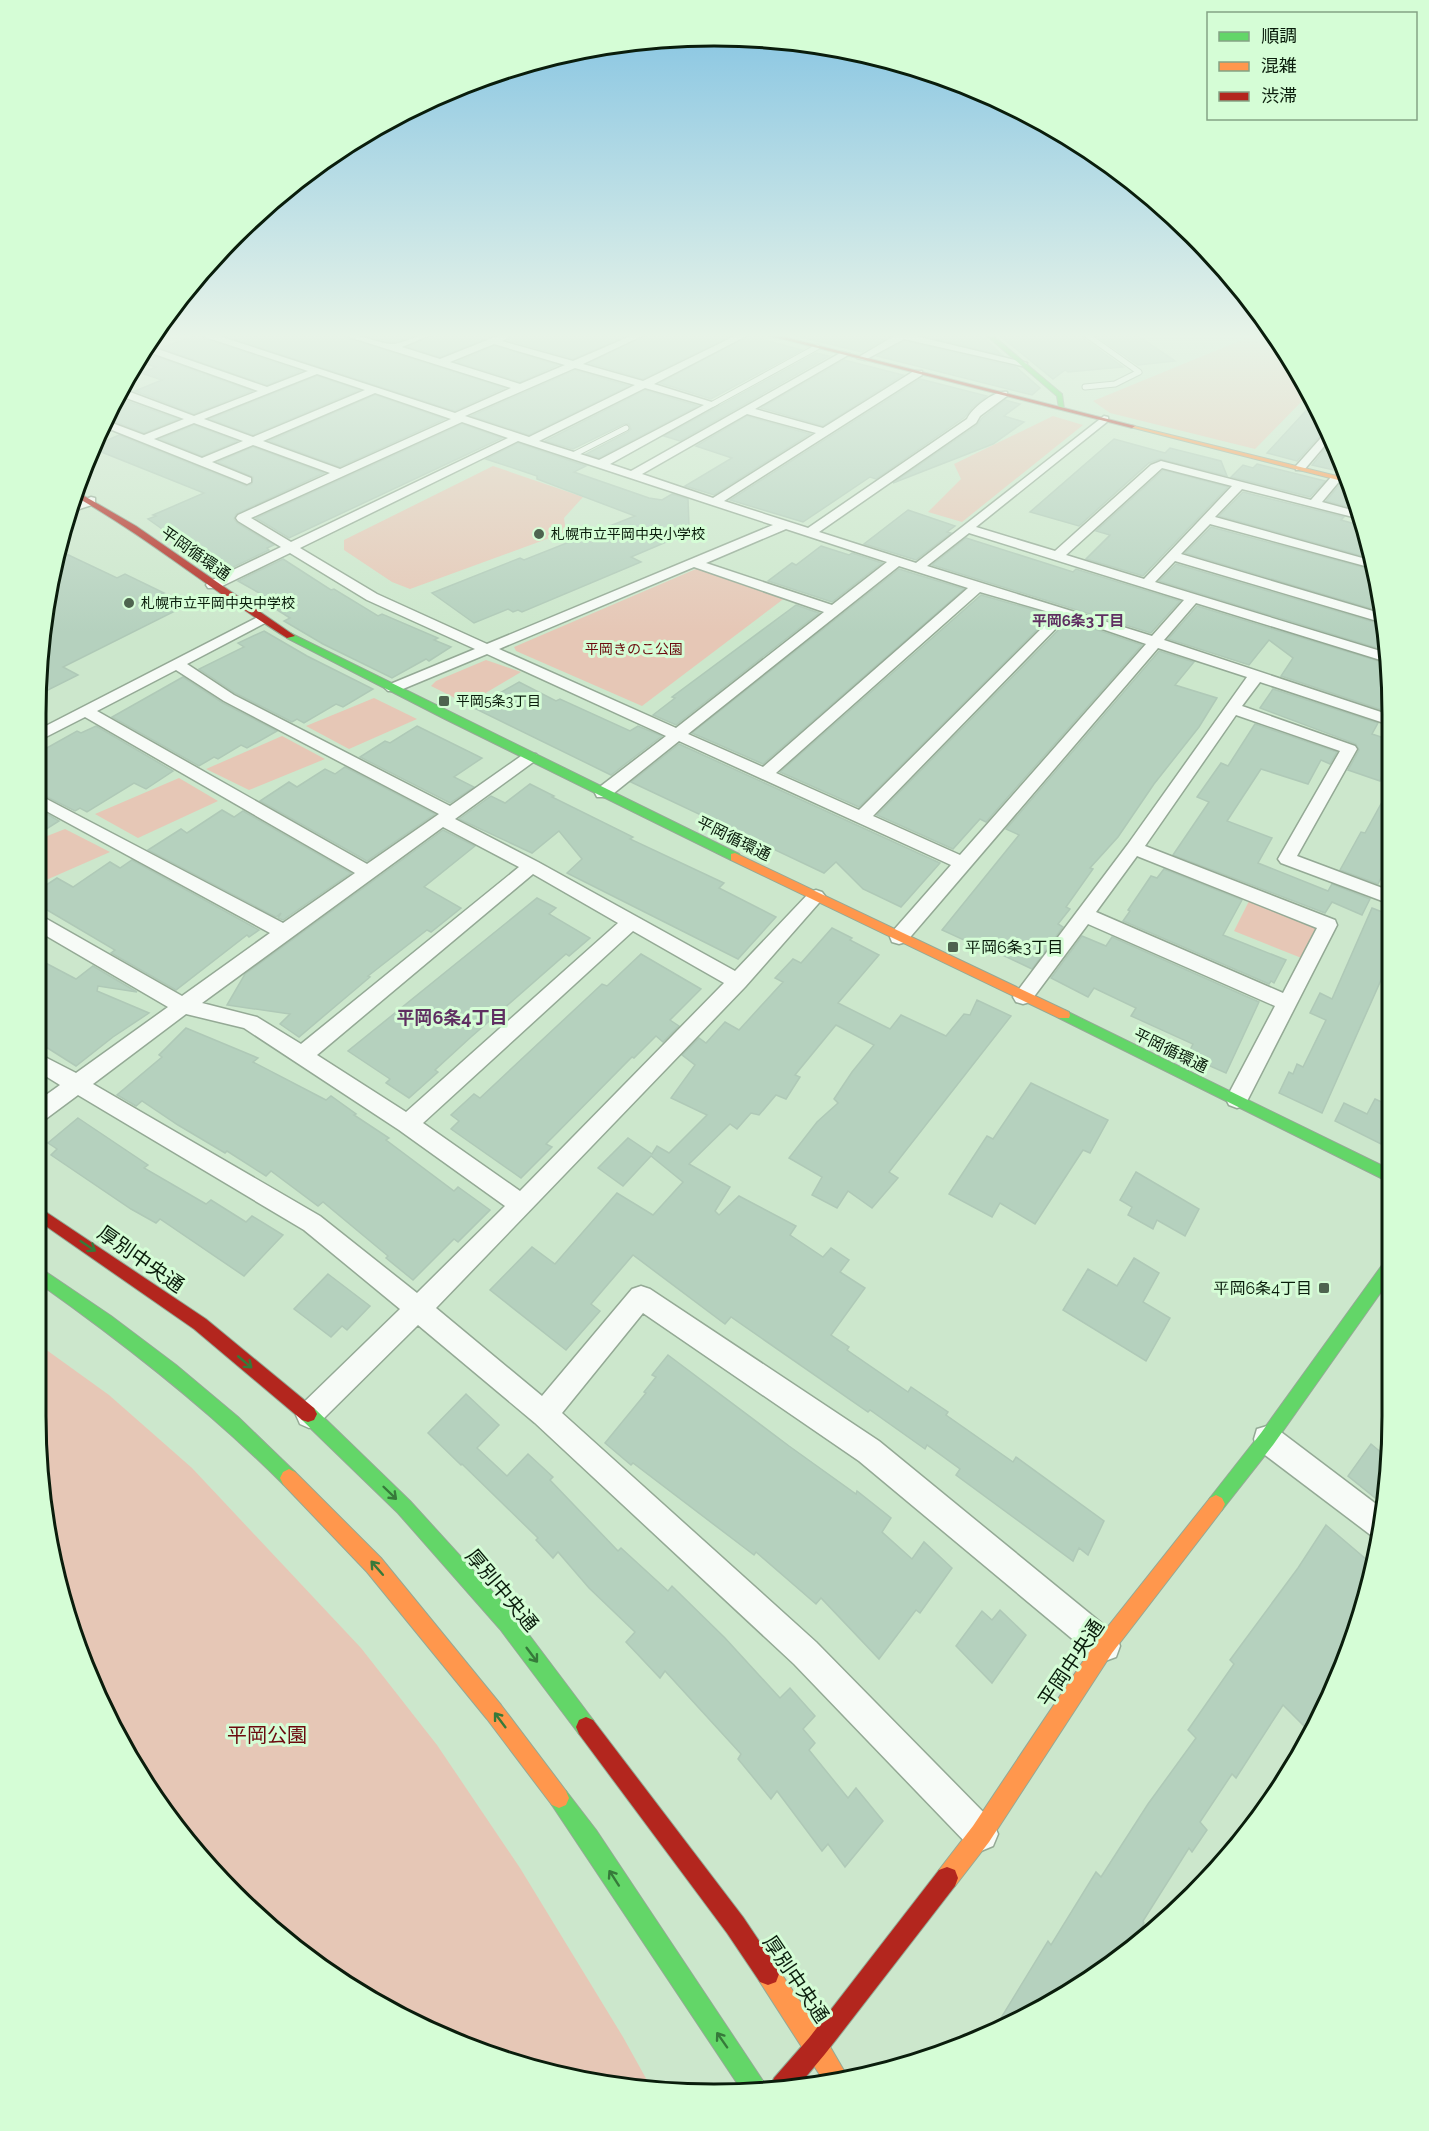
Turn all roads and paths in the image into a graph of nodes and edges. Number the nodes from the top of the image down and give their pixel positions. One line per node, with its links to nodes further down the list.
1 (132, 434): 15 (street)
2 (155, 434): 15 (street)
3 (237, 434): 17 (street)
4 (266, 434): 17 (street)
5 (423, 434): 23 (street)
6 (510, 434): 16 (street)
7 (534, 434): 16 (street)
8 (613, 434): 19 (lane)
9 (656, 434): 21 (street)
10 (706, 434): 24 (street)
11 (821, 434): 30 (street)
12 (952, 434): 36 (street)
13 (1084, 434): 35 (street)
14 (1166, 434): 22 (street)
15 (144, 439): 20 (street)
16 (524, 439): 19 (street); 37 (street)
17 (252, 440): 20 (street); 23 (street)
18 (1324, 440): 22 (street)
19 (573, 455): 21 (street)
20 (202, 462): 26 (street)
21 (601, 464): 24 (street)
22 (1300, 468): 25 (street)
23 (340, 473): 37 (street)
24 (632, 475): 30 (street)
25 (1339, 478)
26 (247, 480)
27 (1340, 481): 31 (street)
28 (1240, 484): 31 (street); 33 (street); 38 (street)
29 (85, 498): 45 (street, 平岡循環通)
30 (714, 502): 34 (street)
31 (1314, 504): 32 (street)
32 (1351, 514)
33 (1208, 519): 39 (street); 41 (street)
34 (785, 525): 36 (street); 42 (street)
35 (966, 528): 38 (street); 43 (street)
36 (809, 533): 40 (street)
37 (290, 548): 45 (street); 53 (street)
38 (1057, 556): 44 (street)
39 (1173, 556): 44 (street); 50 (street)
40 (897, 561): 43 (street); 48 (street)
41 (1365, 562)
42 (694, 563): 48 (street); 53 (street)
43 (917, 568): 46 (street)
44 (1146, 584): 47 (street)
45 (213, 585): 51 (street, 平岡循環通)
46 (978, 587): 49 (street); 64 (street)
47 (1193, 598): 52 (street); 54 (street)
48 (835, 611): 62 (street)
49 (1065, 612): 52 (street); 68 (street)
50 (1375, 616)
51 (260, 620): 55 (street); 57 (street, 平岡循環通)
52 (1156, 642): 56 (street); 70 (street)
53 (489, 648): 57 (street); 62 (street)
54 (1380, 655)
55 (177, 664): 59 (street); 67 (street)
56 (1256, 676): 58 (street); 60 (street)
57 (393, 688): 63 (street, 平岡循環通)
58 (1232, 708): 69 (street); 73 (street)
59 (85, 711): 61 (street); 72 (street)
60 (1382, 717)
61 (46, 731)
62 (677, 735): 64 (street); 65 (street)
63 (530, 757): 65 (street, 平岡循環通); 67 (street)
64 (764, 775): 68 (street)
65 (603, 793): 74 (street, 平岡循環通)
66 (46, 804): 78 (street)
67 (446, 816): 71 (street); 72 (street)
68 (861, 818): 70 (street)
69 (1134, 848): 75 (street); 82 (street)
70 (962, 863): 79 (street)
71 (532, 866): 76 (street); 84 (street)
72 (367, 872): 78 (street)
73 (1382, 895)
74 (816, 897): 79 (street, 平岡循環通); 80 (street)
75 (1085, 915): 81 (street); 82 (street)
76 (631, 922): 80 (street); 89 (street)
77 (46, 928): 83 (street)
78 (284, 932): 83 (street)
79 (899, 937): 81 (street, 平岡循環通)
80 (738, 982): 91 (street)
81 (1023, 997): 87 (street, 平岡循環通)
82 (1287, 1003): 87 (street)
83 (183, 1006): 84 (street); 86 (street)
84 (302, 1055): 89 (street)
85 (46, 1066): 86 (street)
86 (76, 1085): 88 (street); 95 (street)
87 (1237, 1099): 90 (street, 平岡循環通)
88 (46, 1107)
89 (407, 1124): 91 (street)
90 (1382, 1172)
91 (522, 1205): 95 (street)
92 (46, 1218): 97 (street, 厚別中央通, one-way to 97)
93 (1382, 1278): 98 (street, 平岡中央通)
94 (46, 1279): 105 (street, one-way to 94)
95 (418, 1309): 96 (street); 97 (street)
96 (544, 1414): 100 (street); 101 (street)
97 (309, 1415): 102 (street, 厚別中央通, one-way to 102)
98 (1267, 1439): 99 (street); 100 (street, 平岡中央通)
99 (1374, 1521)
100 (1105, 1646): 101 (street, 平岡中央通)
101 (981, 1834): 102 (street, 平岡中央通)
102 (817, 2046): 103 (street, 厚別中央通); 104 (street, 平岡中央通)
103 (833, 2074)
104 (787, 2080)
105 (752, 2083)

